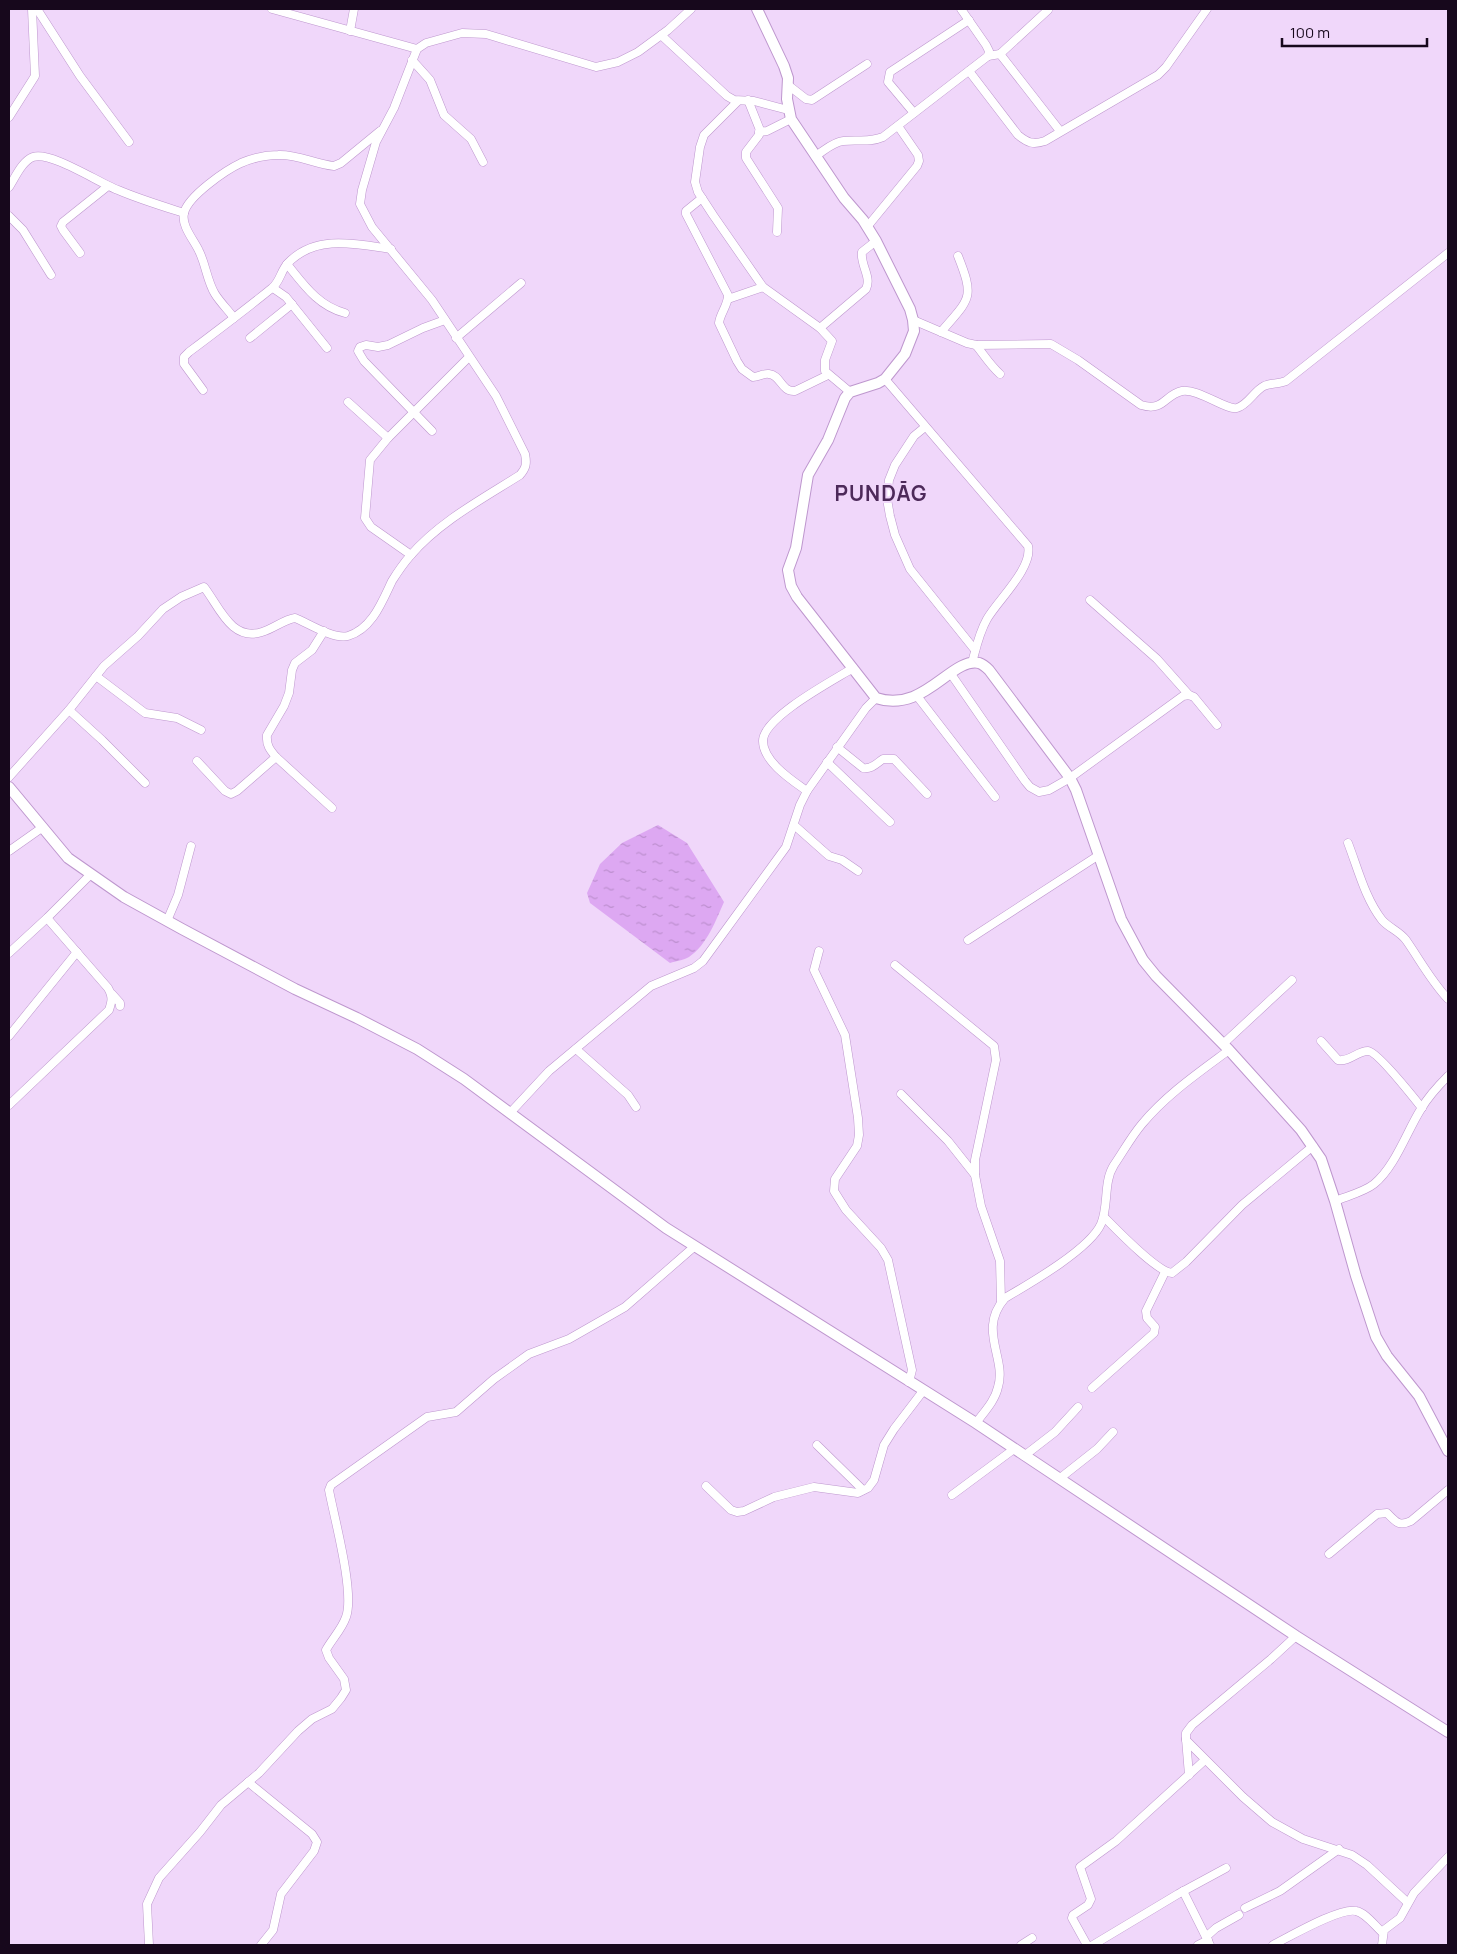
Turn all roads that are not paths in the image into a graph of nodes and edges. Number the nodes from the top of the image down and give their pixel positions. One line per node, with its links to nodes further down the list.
1 (32, 9): 24 (street)
2 (37, 9): 29 (street)
3 (272, 9): 11 (street)
4 (354, 9): 11 (street)
5 (691, 9): 12 (street)
6 (757, 9): 19 (street)
7 (961, 9): 10 (street)
8 (1207, 9): 27 (street)
9 (1048, 10): 14 (street)
10 (969, 20): 15 (street); 22 (street)
11 (350, 31): 13 (street)
12 (661, 35): 13 (street); 21 (street)
13 (417, 49): 16 (street)
14 (1000, 54): 15 (street); 27 (street)
15 (988, 56): 18 (street)
16 (412, 60): 26 (street); 31 (street)
17 (867, 64): 19 (street)
18 (969, 71): 22 (street); 27 (street)
19 (788, 84): 23 (street)
20 (748, 100): 21 (street); 23 (street); 28 (street)
21 (738, 101): 34 (street)
22 (914, 113): 25 (street)
23 (790, 114): 28 (street); 30 (street)
24 (9, 117)
25 (898, 126): 30 (street); 37 (street)
26 (383, 129): 35 (street); 40 (street)
27 (1060, 131)
28 (759, 132): 38 (street)
29 (129, 142)
30 (815, 156): 37 (street)
31 (483, 162)
32 (108, 186): 33 (street); 35 (street); 41 (street)
33 (9, 187)
34 (702, 198): 47 (street); 49 (street)
35 (184, 213): 54 (street)
36 (9, 216): 45 (street)
37 (867, 226): 39 (street)
38 (777, 232)
39 (876, 241): 56 (street); 57 (street)
40 (391, 249): 44 (street); 55 (street)
41 (80, 253)
42 (1448, 253): 61 (street)
43 (958, 256): 50 (street)
44 (287, 264): 48 (street); 53 (street)
45 (51, 275)
46 (521, 282): 60 (street)
47 (763, 287): 49 (street); 57 (street)
48 (273, 288): 51 (street); 54 (street)
49 (728, 299): 65 (street)
50 (966, 302): 52 (street); 58 (street)
51 (292, 304): 59 (street); 62 (street)
52 (973, 306)
53 (345, 313)
54 (234, 318): 67 (street)
55 (444, 320): 60 (street); 70 (street)
56 (914, 320): 58 (street); 66 (street)
57 (820, 328): 65 (street)
58 (941, 332): 61 (street)
59 (250, 338)
60 (456, 338): 63 (street)
61 (976, 345): 64 (street)
62 (327, 348)
63 (468, 358): 70 (street); 74 (street)
64 (1000, 374)
65 (828, 375): 68 (street)
66 (885, 379): 68 (street); 71 (street)
67 (203, 390)
68 (850, 392): 79 (street)
69 (348, 402): 73 (street)
70 (414, 412): 72 (street); 73 (street)
71 (925, 426): 77 (street); 77 (street)
72 (432, 431)
73 (388, 438): 74 (street)
74 (411, 555): 76 (street)
75 (1090, 600): 82 (street)
76 (324, 631): 81 (street); 89 (street)
77 (975, 650): 78 (street)
78 (972, 663): 80 (street); 93 (street)
79 (853, 668): 84 (street); 96 (street)
80 (951, 674): 83 (street); 93 (street)
81 (96, 676): 85 (street); 87 (street)
82 (1189, 695): 86 (street); 93 (street)
83 (917, 696): 84 (street); 98 (street)
84 (876, 698): 88 (street)
85 (69, 710): 92 (street); 94 (street)
86 (1217, 724)
87 (202, 730)
88 (837, 747): 91 (street); 97 (street)
89 (276, 758): 90 (street); 99 (street)
90 (197, 761)
91 (826, 762): 96 (street); 100 (street)
92 (9, 778)
93 (1070, 778): 106 (street)
94 (145, 782)
95 (9, 787): 102 (street)
96 (807, 791): 101 (street)
97 (927, 794)
98 (995, 797)
99 (332, 808)
100 (890, 822)
101 (794, 825): 107 (street); 123 (street)
102 (43, 827): 105 (street); 108 (street)
103 (1348, 843): 118 (street)
104 (191, 846): 110 (street)
105 (9, 851)
106 (1099, 855): 111 (street); 122 (street)
107 (858, 872)
108 (91, 874): 109 (street); 110 (street)
109 (47, 918): 113 (street); 114 (street)
110 (167, 920): 129 (street)
111 (968, 940)
112 (819, 951): 137 (street)
113 (77, 952): 117 (street); 120 (street)
114 (9, 953)
115 (895, 965): 131 (street)
116 (1292, 980): 122 (street)
117 (112, 994): 119 (street); 126 (street)
118 (1448, 999)
119 (120, 1006)
120 (9, 1036)
121 (1321, 1041): 128 (street)
122 (1226, 1047): 130 (street); 133 (street)
123 (576, 1049): 127 (street); 129 (street)
124 (1448, 1076): 128 (street)
125 (901, 1094): 131 (street)
126 (9, 1105)
127 (636, 1107)
128 (1422, 1108): 132 (street)
129 (510, 1113): 134 (street)
130 (1314, 1146): 132 (street); 135 (street)
131 (975, 1175): 136 (street)
132 (1335, 1201): 145 (street)
133 (1104, 1217): 135 (street); 136 (street)
134 (694, 1246): 137 (street); 158 (street)
135 (1165, 1272): 138 (street)
136 (1002, 1301): 141 (street)
137 (909, 1382): 139 (street)
138 (1092, 1388)
139 (922, 1391): 141 (street); 149 (street)
140 (1078, 1407): 146 (street)
141 (976, 1423): 144 (street)
142 (1113, 1432): 147 (street)
143 (817, 1445): 149 (street)
144 (1014, 1449): 146 (street); 151 (street)
145 (1448, 1451)
146 (1024, 1456): 147 (street)
147 (1059, 1479): 153 (street)
148 (706, 1486): 149 (street)
149 (864, 1490)
150 (1448, 1490): 152 (street)
151 (952, 1495)
152 (1328, 1554)
153 (1296, 1636): 154 (street); 155 (street)
154 (1448, 1732)
155 (1186, 1737): 156 (street); 157 (street)
156 (1205, 1760): 157 (street); 159 (street)
157 (1189, 1775): 172 (street)
158 (248, 1782): 169 (street); 170 (street)
159 (1339, 1849): 163 (street); 164 (street)
160 (1448, 1857): 163 (street)
161 (1226, 1868): 162 (street)
162 (1183, 1891): 168 (street); 173 (street)
163 (1407, 1902): 166 (street)
164 (1245, 1908)
165 (1239, 1915): 168 (street)
166 (1383, 1933): 175 (street); 176 (street)
167 (1032, 1938): 171 (street)
168 (1208, 1940): 174 (street)
169 (264, 1944)
170 (149, 1945)
171 (1021, 1945)
172 (1086, 1945)
173 (1093, 1945)
174 (1198, 1945)
175 (1273, 1945)
176 (1382, 1945)

